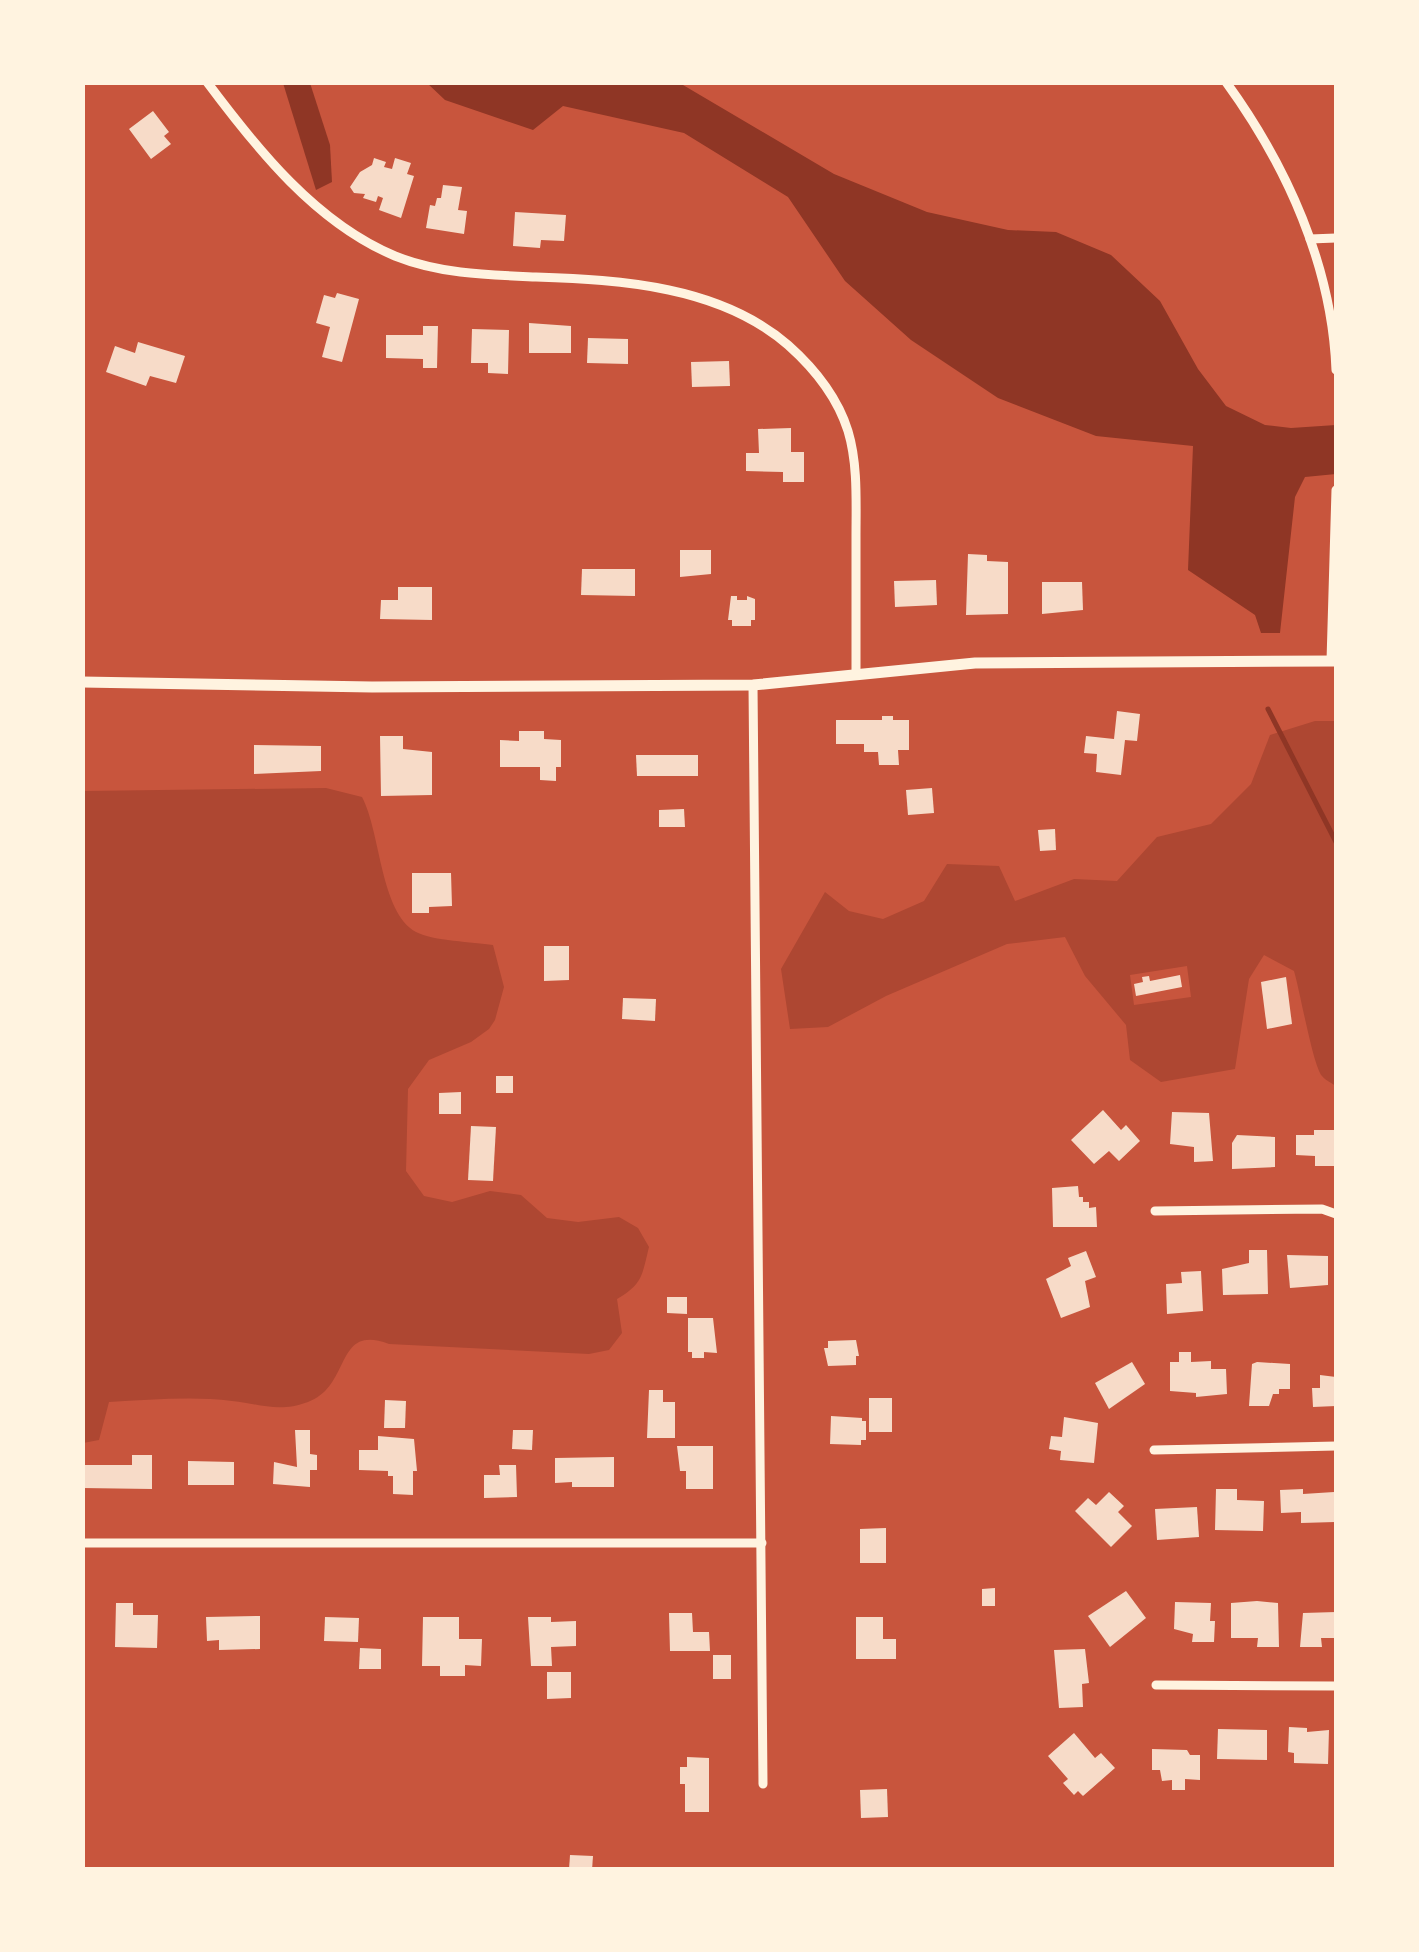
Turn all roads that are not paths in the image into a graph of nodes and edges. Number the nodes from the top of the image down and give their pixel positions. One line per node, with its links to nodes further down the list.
1 (208, 82): 8 (street)
2 (1226, 82): 4 (street)
3 (1336, 238): 4 (street)
4 (1310, 239): 5 (street)
5 (1336, 370)
6 (1336, 490): 7 (street)
7 (1334, 661): 8 (street)
8 (856, 673): 10 (street)
9 (82, 682): 10 (street)
10 (754, 686): 16 (street)
11 (1155, 1211): 12 (street)
12 (1336, 1214)
13 (1336, 1446): 14 (street)
14 (1154, 1450)
15 (82, 1543): 16 (street)
16 (762, 1543): 19 (street)
17 (1156, 1685): 18 (street)
18 (1336, 1686)
19 (763, 1784)

